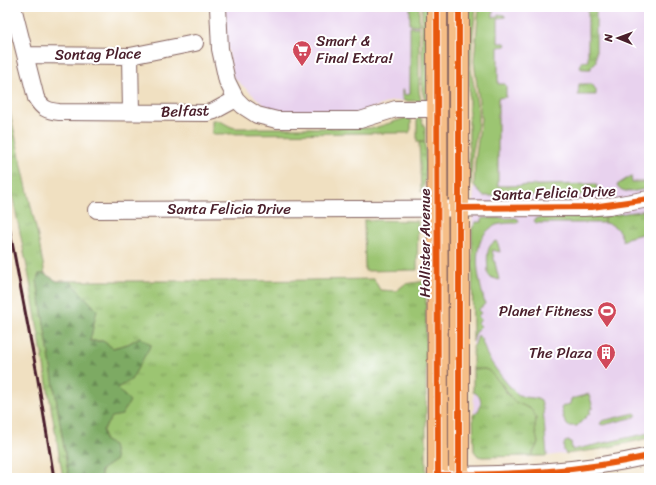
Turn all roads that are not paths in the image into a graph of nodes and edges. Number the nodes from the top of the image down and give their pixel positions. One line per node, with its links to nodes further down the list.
1 (13, 7): 6 (street)
2 (218, 7): 8 (street)
3 (437, 7): 9 (main road, Hollister Avenue)
4 (459, 7): 13 (main road)
5 (195, 43): 7 (street, Sontag Place)
6 (25, 55): 7 (street, Sontag Place); 10 (street, Belfast)
7 (130, 56): 10 (street)
8 (236, 99): 9 (street); 10 (street, Belfast)
9 (438, 109): 12 (main road, Hollister Avenue)
10 (131, 112)
11 (649, 199): 13 (street, Santa Felicia Drive)
12 (438, 208): 13 (street, Santa Felicia Drive); 14 (street, Santa Felicia Drive); 16 (main road, Hollister Avenue)
13 (459, 208): 17 (main road)
14 (97, 210)
15 (649, 456): 17 (street)
16 (438, 476): 17 (street)
17 (459, 476)

